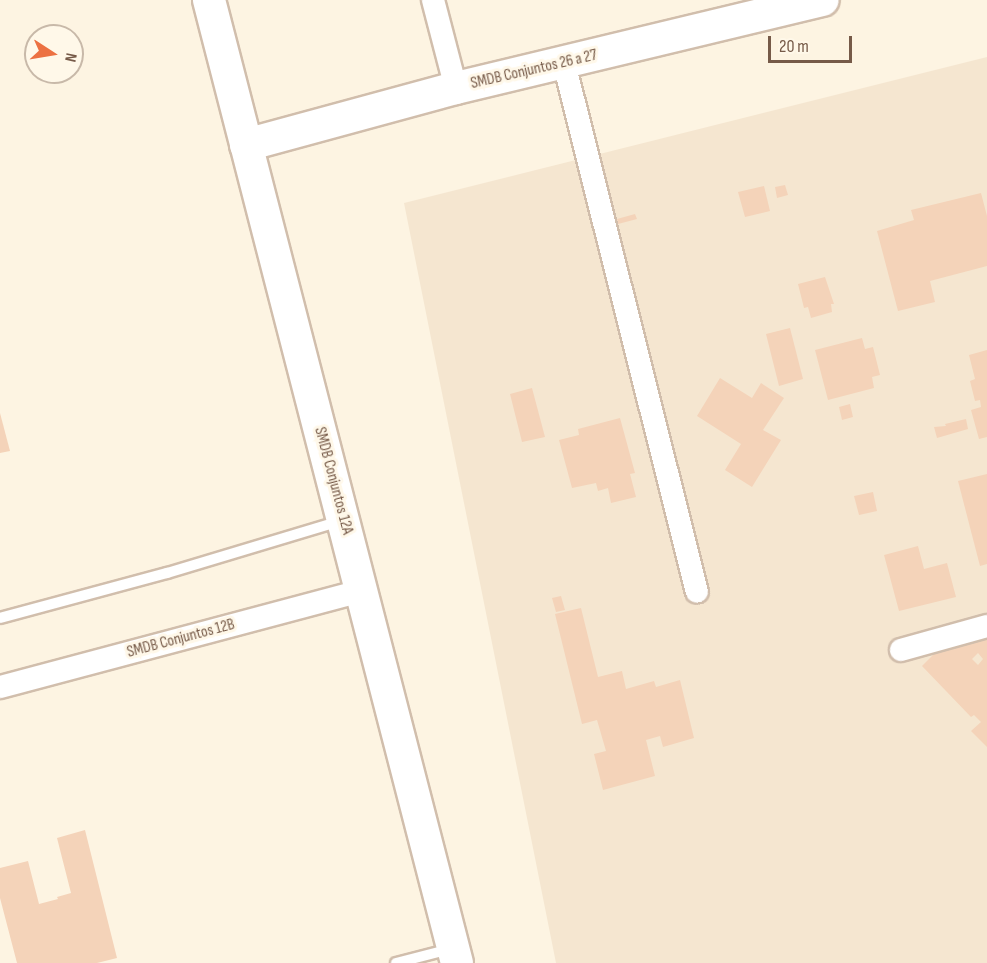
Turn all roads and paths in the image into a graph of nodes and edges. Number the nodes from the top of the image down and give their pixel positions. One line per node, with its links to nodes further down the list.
1 (209, 0): 7 (street, SMDB Conjuntos 12A)
2 (433, 0): 6 (street)
3 (823, 0): 4 (street, SMDB Conjuntos 26 a 27)
4 (772, 6): 5 (street, SMDB Conjuntos 26 a 27)
5 (564, 63): 6 (street, SMDB Conjuntos 26 a 27); 10 (street)
6 (456, 88): 7 (street, SMDB Conjuntos 26 a 27)
7 (246, 145): 8 (street, SMDB Conjuntos 12A)
8 (343, 520): 9 (street, SMDB Conjuntos 12A); 11 (lane)
9 (362, 591): 14 (street, SMDB Conjuntos 12B); 15 (street, SMDB Conjuntos 12A)
10 (697, 592)
11 (0, 618)
12 (987, 626): 13 (street)
13 (902, 650)
14 (0, 687)
15 (455, 956): 16 (lane)
16 (396, 963)

